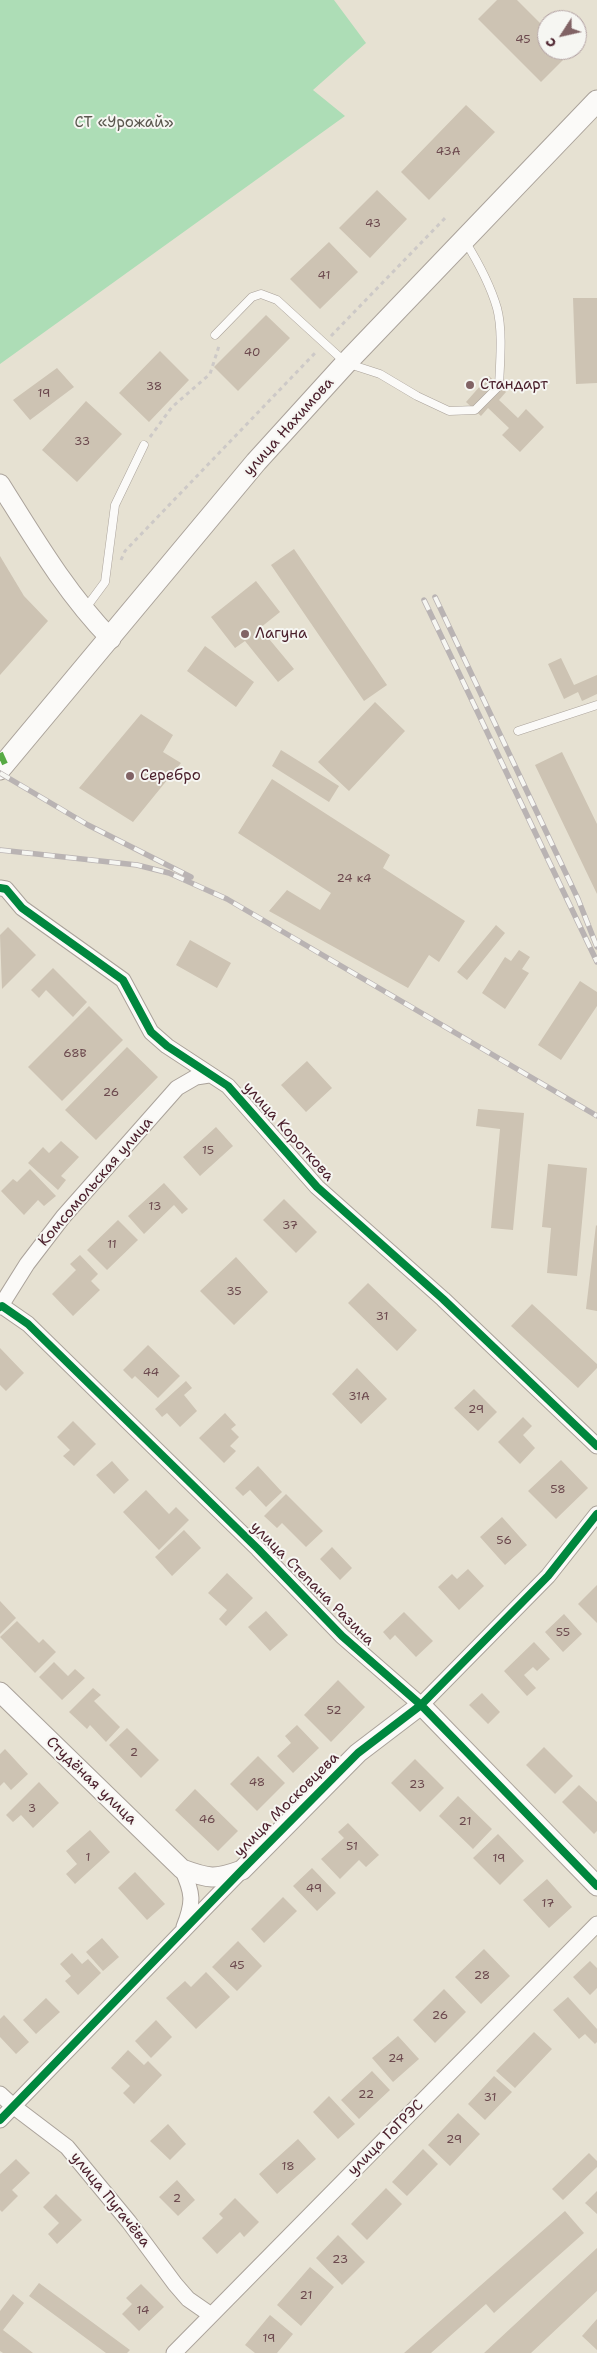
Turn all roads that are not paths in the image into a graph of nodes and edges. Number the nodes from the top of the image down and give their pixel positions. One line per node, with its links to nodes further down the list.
1 (597, 101): 2 (main road, улица Нахимова)
2 (464, 239): 4 (main road, улица Нахимова); 4 (lane)
3 (215, 335): 4 (lane)
4 (346, 363): 8 (main road, улица Нахимова)
5 (144, 445): 7 (lane)
6 (0, 484): 7 (street)
7 (84, 611): 8 (street)
8 (111, 639): 11 (main road, улица Нахимова)
9 (597, 705): 10 (lane)
10 (518, 731)
11 (0, 769)
12 (0, 888): 13 (street, улица Короткова)
13 (209, 1074): 14 (street, Комсомольская улица); 15 (street, улица Короткова)
14 (1, 1307): 18 (street, улица Степана Разина)
15 (597, 1446)
16 (597, 1514): 18 (street, улица Московцева)
17 (0, 1692): 19 (street, Студёная улица)
18 (421, 1705): 20 (street, улица Московцева); 21 (street, улица Степана Разина)
19 (182, 1869): 20 (street); 23 (street, улица Московцева)
20 (242, 1870): 23 (street, улица Московцева)
21 (597, 1886)
22 (597, 1924): 27 (street, улица ГоГРЭС)
23 (183, 1931): 25 (street, улица Московцева)
24 (0, 2094): 25 (street, улица Пугачёва)
25 (13, 2106): 26 (street, улица Московцева); 27 (street, улица Пугачёва)
26 (0, 2120)
27 (211, 2315): 28 (street, улица ГоГРЭС)
28 (174, 2353)

